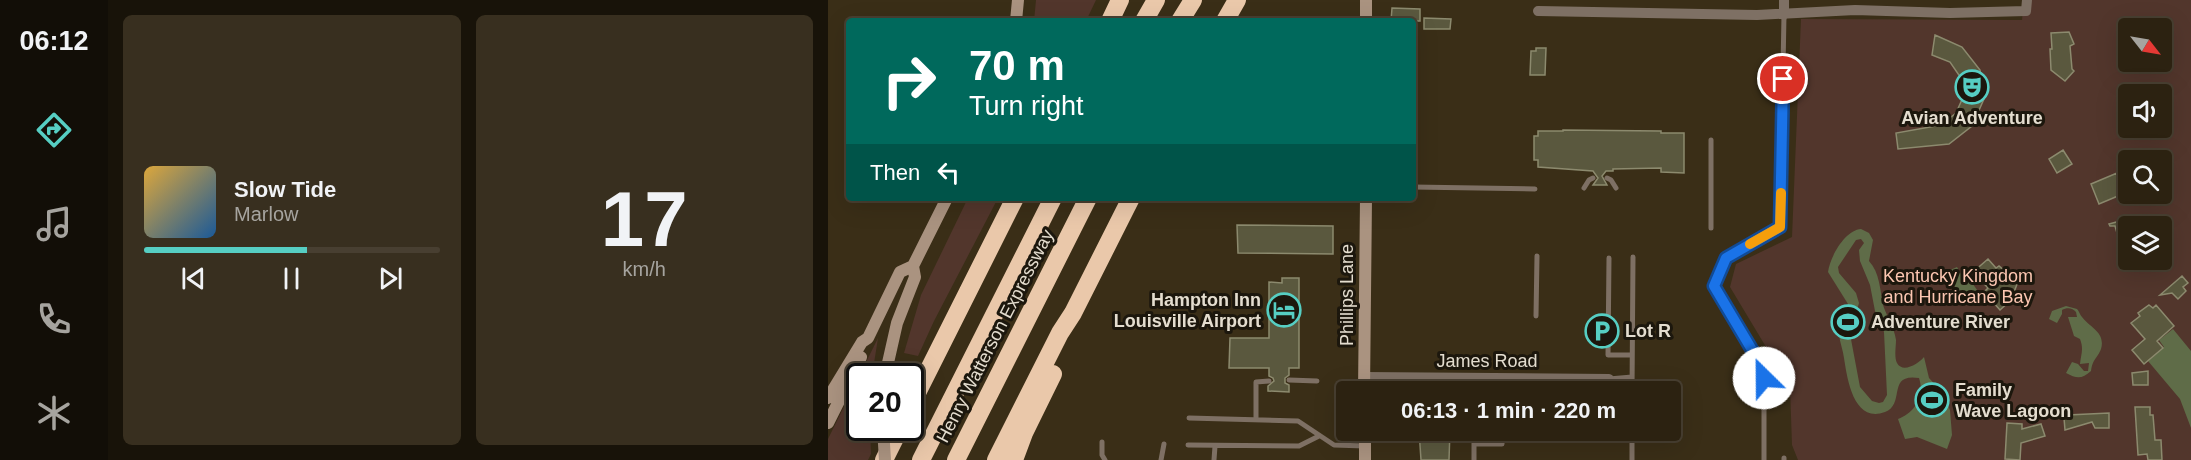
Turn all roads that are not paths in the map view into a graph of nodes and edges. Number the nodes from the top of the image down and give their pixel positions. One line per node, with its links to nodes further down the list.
1 (1018, 0): 16 (main road)
2 (1106, 0): 17 (highway)
3 (1120, 0): 18 (highway)
4 (1156, 0): 19 (highway)
5 (1193, 0): 20 (highway)
6 (1237, 0): 21 (highway)
7 (1366, 0): 22 (main road)
8 (1604, 0): 13 (street)
9 (1784, 0): 15 (street)
10 (1950, 0): 14 (street)
11 (2027, 5): 14 (street)
12 (1538, 10): 13 (street)
13 (1604, 12): 15 (street)
14 (1950, 13): 15 (street)
15 (1784, 15): 82 (lane)
16 (1016, 18)
17 (1097, 18)
18 (1111, 18)
19 (1146, 18)
20 (1182, 18)
21 (1227, 18)
22 (1366, 18)
23 (1712, 140): 36 (lane)
24 (1593, 178): 27 (lane)
25 (1606, 178): 28 (lane)
26 (1416, 187): 29 (lane)
27 (1584, 188)
28 (1616, 188)
29 (1535, 189)
30 (946, 201): 40 (main road)
31 (1013, 201): 48 (highway)
32 (1051, 201): 72 (highway, Henry Watterson Expressway)
33 (1086, 201): 73 (highway, Henry Watterson Expressway)
34 (1129, 201): 41 (highway)
35 (1366, 201): 46 (main road, Phillips Lane)
36 (1711, 228)
37 (1537, 256): 42 (lane)
38 (1634, 257): 44 (lane)
39 (1609, 258): 44 (lane)
40 (913, 266): 43 (main road); 45 (main road)
41 (1073, 313): 74 (highway); 75 (highway)
42 (1536, 316)
43 (868, 338): 55 (main road); 58 (main road)
44 (1632, 355): 47 (lane)
45 (888, 363)
46 (1364, 377): 49 (street, James Road); 53 (main road, Phillips Lane)
47 (1632, 377): 49 (lane); 54 (lane)
48 (924, 379)
49 (1609, 379)
50 (1289, 380): 52 (lane)
51 (1269, 381): 57 (lane)
52 (1317, 381)
53 (1364, 381)
54 (1632, 381)
55 (828, 398)
56 (1189, 418): 57 (lane)
57 (1256, 420): 59 (lane)
58 (828, 423)
59 (1319, 436): 69 (lane); 70 (lane)
60 (883, 441): 71 (main road, bridge)
61 (894, 441): 71 (highway)
62 (1365, 441): 70 (main road)
63 (1502, 441): 67 (lane)
64 (1632, 441): 81 (lane)
65 (1102, 442): 76 (lane)
66 (1164, 444): 77 (lane)
67 (1474, 444): 80 (lane)
68 (1188, 445): 69 (lane)
69 (1215, 446): 78 (lane)
70 (1365, 446): 79 (main road)
71 (884, 460)
72 (921, 460)
73 (956, 460)
74 (996, 460)
75 (1014, 460)
76 (1105, 460)
77 (1161, 460)
78 (1214, 460)
79 (1365, 460)
80 (1474, 460)
81 (1632, 460)
82 (1764, 460)

